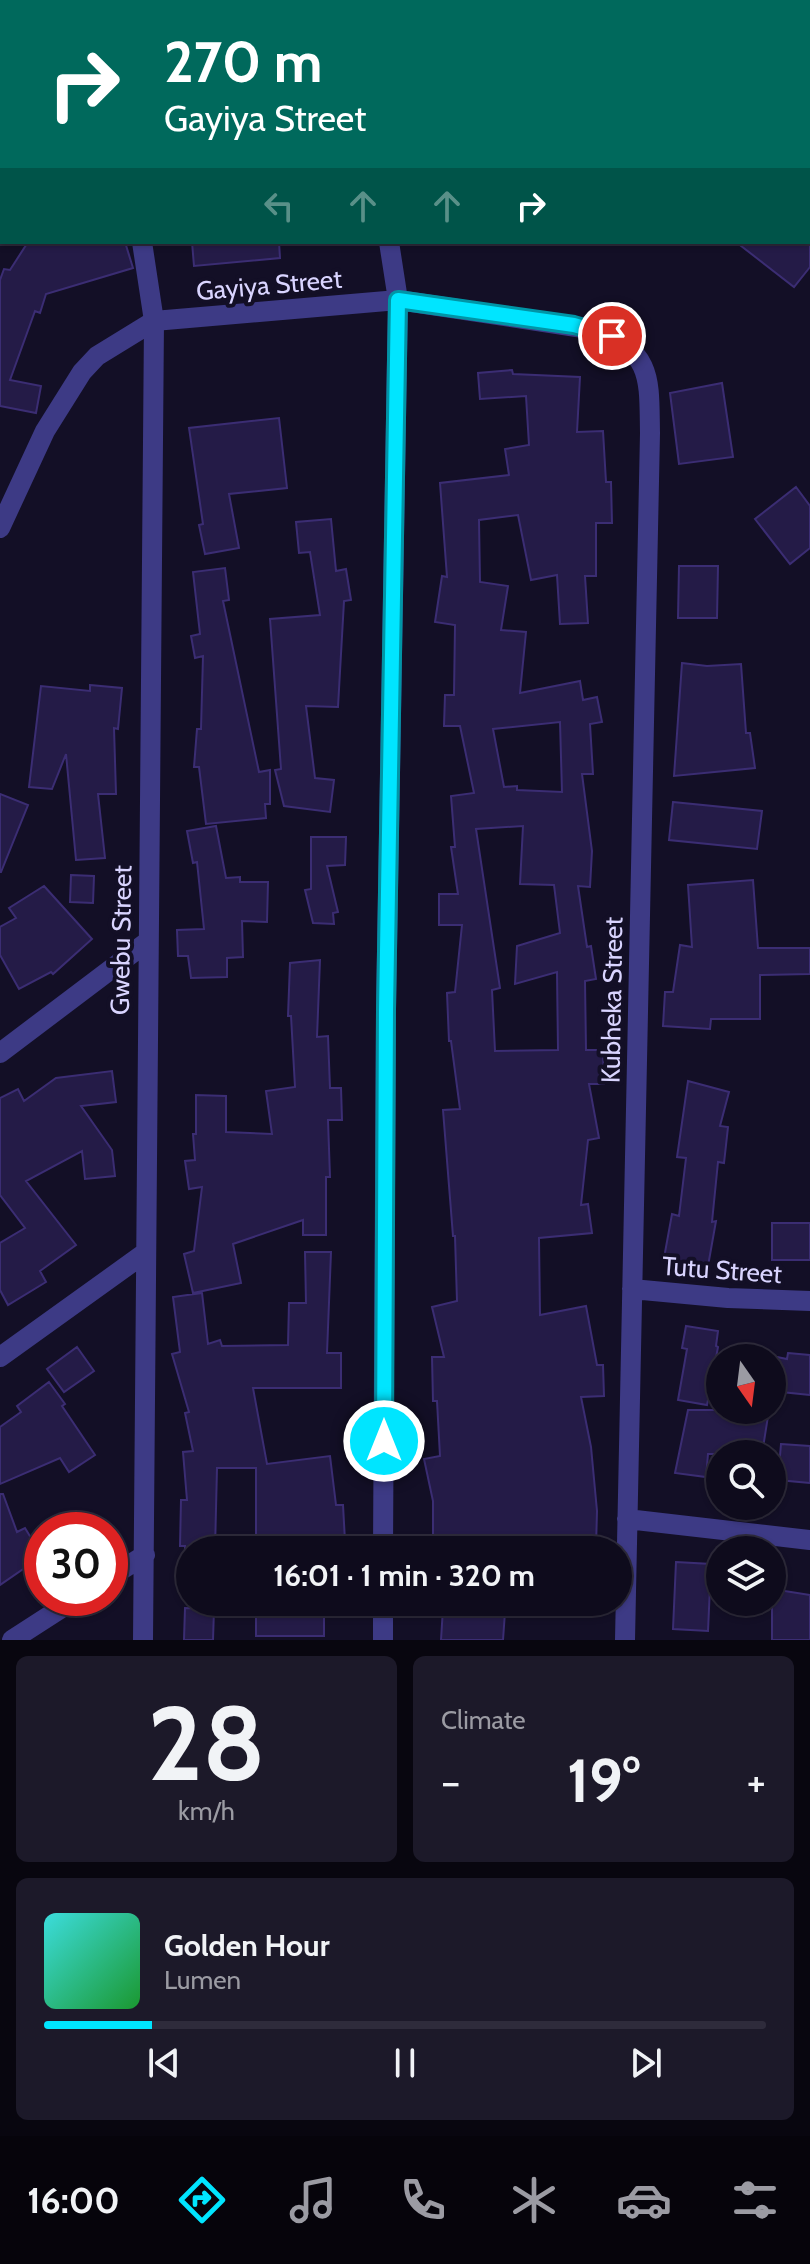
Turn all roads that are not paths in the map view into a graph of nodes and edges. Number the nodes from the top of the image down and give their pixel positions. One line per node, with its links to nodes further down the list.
1 (142, 244): 4 (street, Gwebu Street)
2 (389, 244): 3 (street)
3 (398, 300): 4 (street, Gayiya Street); 5 (street, Gayiya Street); 14 (street)
4 (154, 321): 6 (street, Gayiya Street); 7 (street, Gwebu Street)
5 (641, 362): 10 (street, Kubheka Street)
6 (0, 528)
7 (147, 942): 8 (street); 9 (street, Gwebu Street)
8 (0, 1053)
9 (145, 1253): 12 (street); 16 (street, Gwebu Street)
10 (632, 1289): 11 (street, Tutu Street); 13 (street, Kubheka Street)
11 (810, 1301)
12 (0, 1357)
13 (627, 1519): 15 (street); 23 (street, Kubheka Street)
14 (383, 1536)
15 (810, 1540)
16 (145, 1555): 17 (street); 21 (street, Gwebu Street)
17 (128, 1566)
18 (49, 1616): 20 (street)
19 (383, 1616): 22 (street)
20 (12, 1640)
21 (143, 1640)
22 (383, 1640)
23 (625, 1640)

